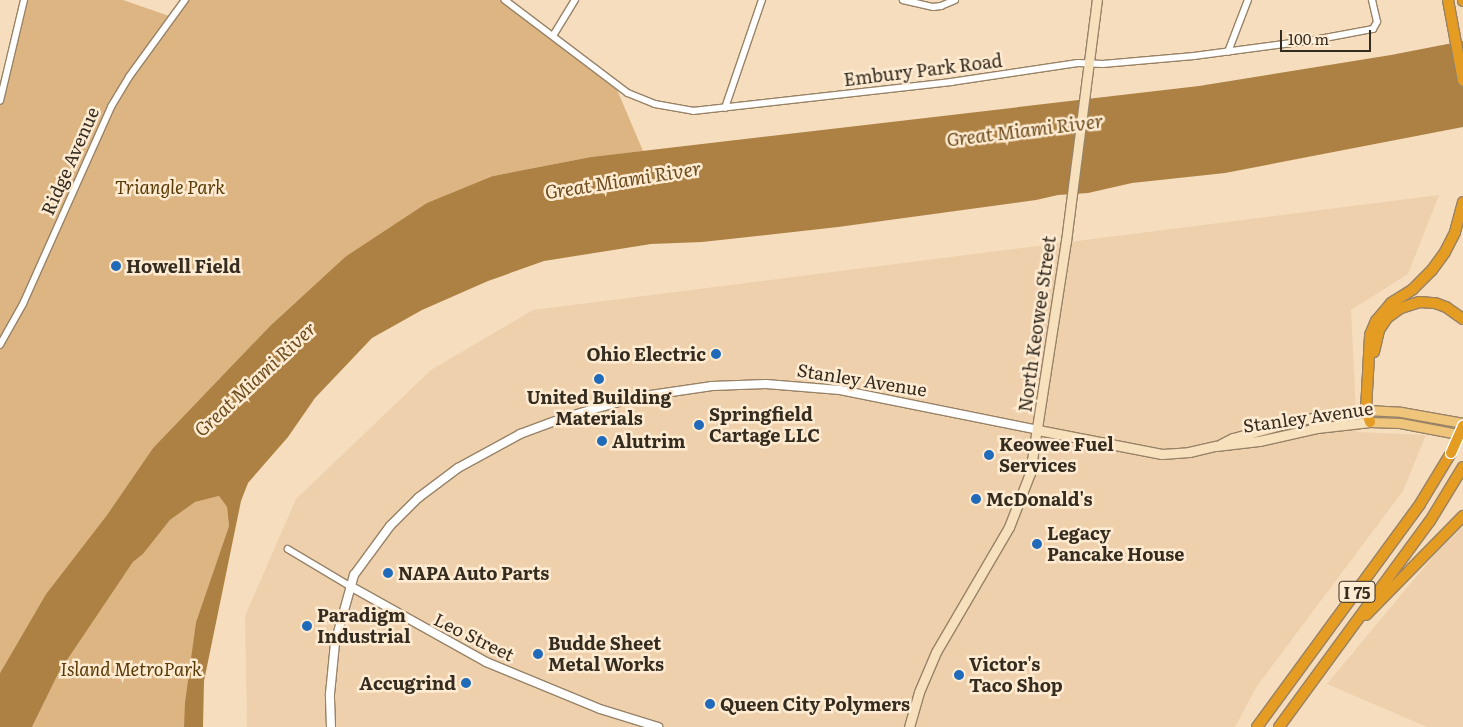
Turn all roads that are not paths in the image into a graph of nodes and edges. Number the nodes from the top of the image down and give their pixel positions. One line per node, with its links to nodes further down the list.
1 (24, 0): 16 (street)
2 (185, 0): 20 (street, Ridge Avenue)
3 (505, 0): 12 (street, Embury Park Road)
4 (574, 0): 12 (street)
5 (762, 0): 17 (street)
6 (903, 0): 7 (street)
7 (955, 0)
8 (1097, 0): 14 (main road, North Keowee Street)
9 (1248, 0): 13 (street)
10 (1372, 0): 13 (street, Embury Park Road)
11 (1448, 1): 15 (highway)
12 (553, 36): 17 (street, Embury Park Road)
13 (1228, 52): 14 (street, Embury Park Road)
14 (1089, 63): 17 (street, Embury Park Road); 24 (main road, North Keowee Street)
15 (1463, 81)
16 (0, 101)
17 (725, 108)
18 (1463, 202): 21 (highway)
19 (1463, 319): 21 (highway)
20 (0, 345)
21 (1370, 410): 22 (highway); 23 (main road, Stanley Avenue); 26 (main road, Stanley Avenue)
22 (1370, 422): 25 (main road, Stanley Avenue); 26 (main road, Stanley Avenue)
23 (1463, 424): 35 (highway, I 75, bridge)
24 (1038, 430): 26 (main road, Stanley Avenue); 30 (street, Stanley Avenue); 34 (main road, North Keowee Street)
25 (1463, 434)
26 (1216, 446)
27 (1463, 467): 31 (highway, I 75)
28 (1463, 516): 31 (highway)
29 (288, 549): 30 (street, Leo Street)
30 (350, 586): 32 (street, Stanley Avenue); 33 (street, Leo Street)
31 (1350, 629): 36 (highway, I 75)
32 (331, 727)
33 (658, 727)
34 (909, 727)
35 (1257, 727)
36 (1278, 727)

